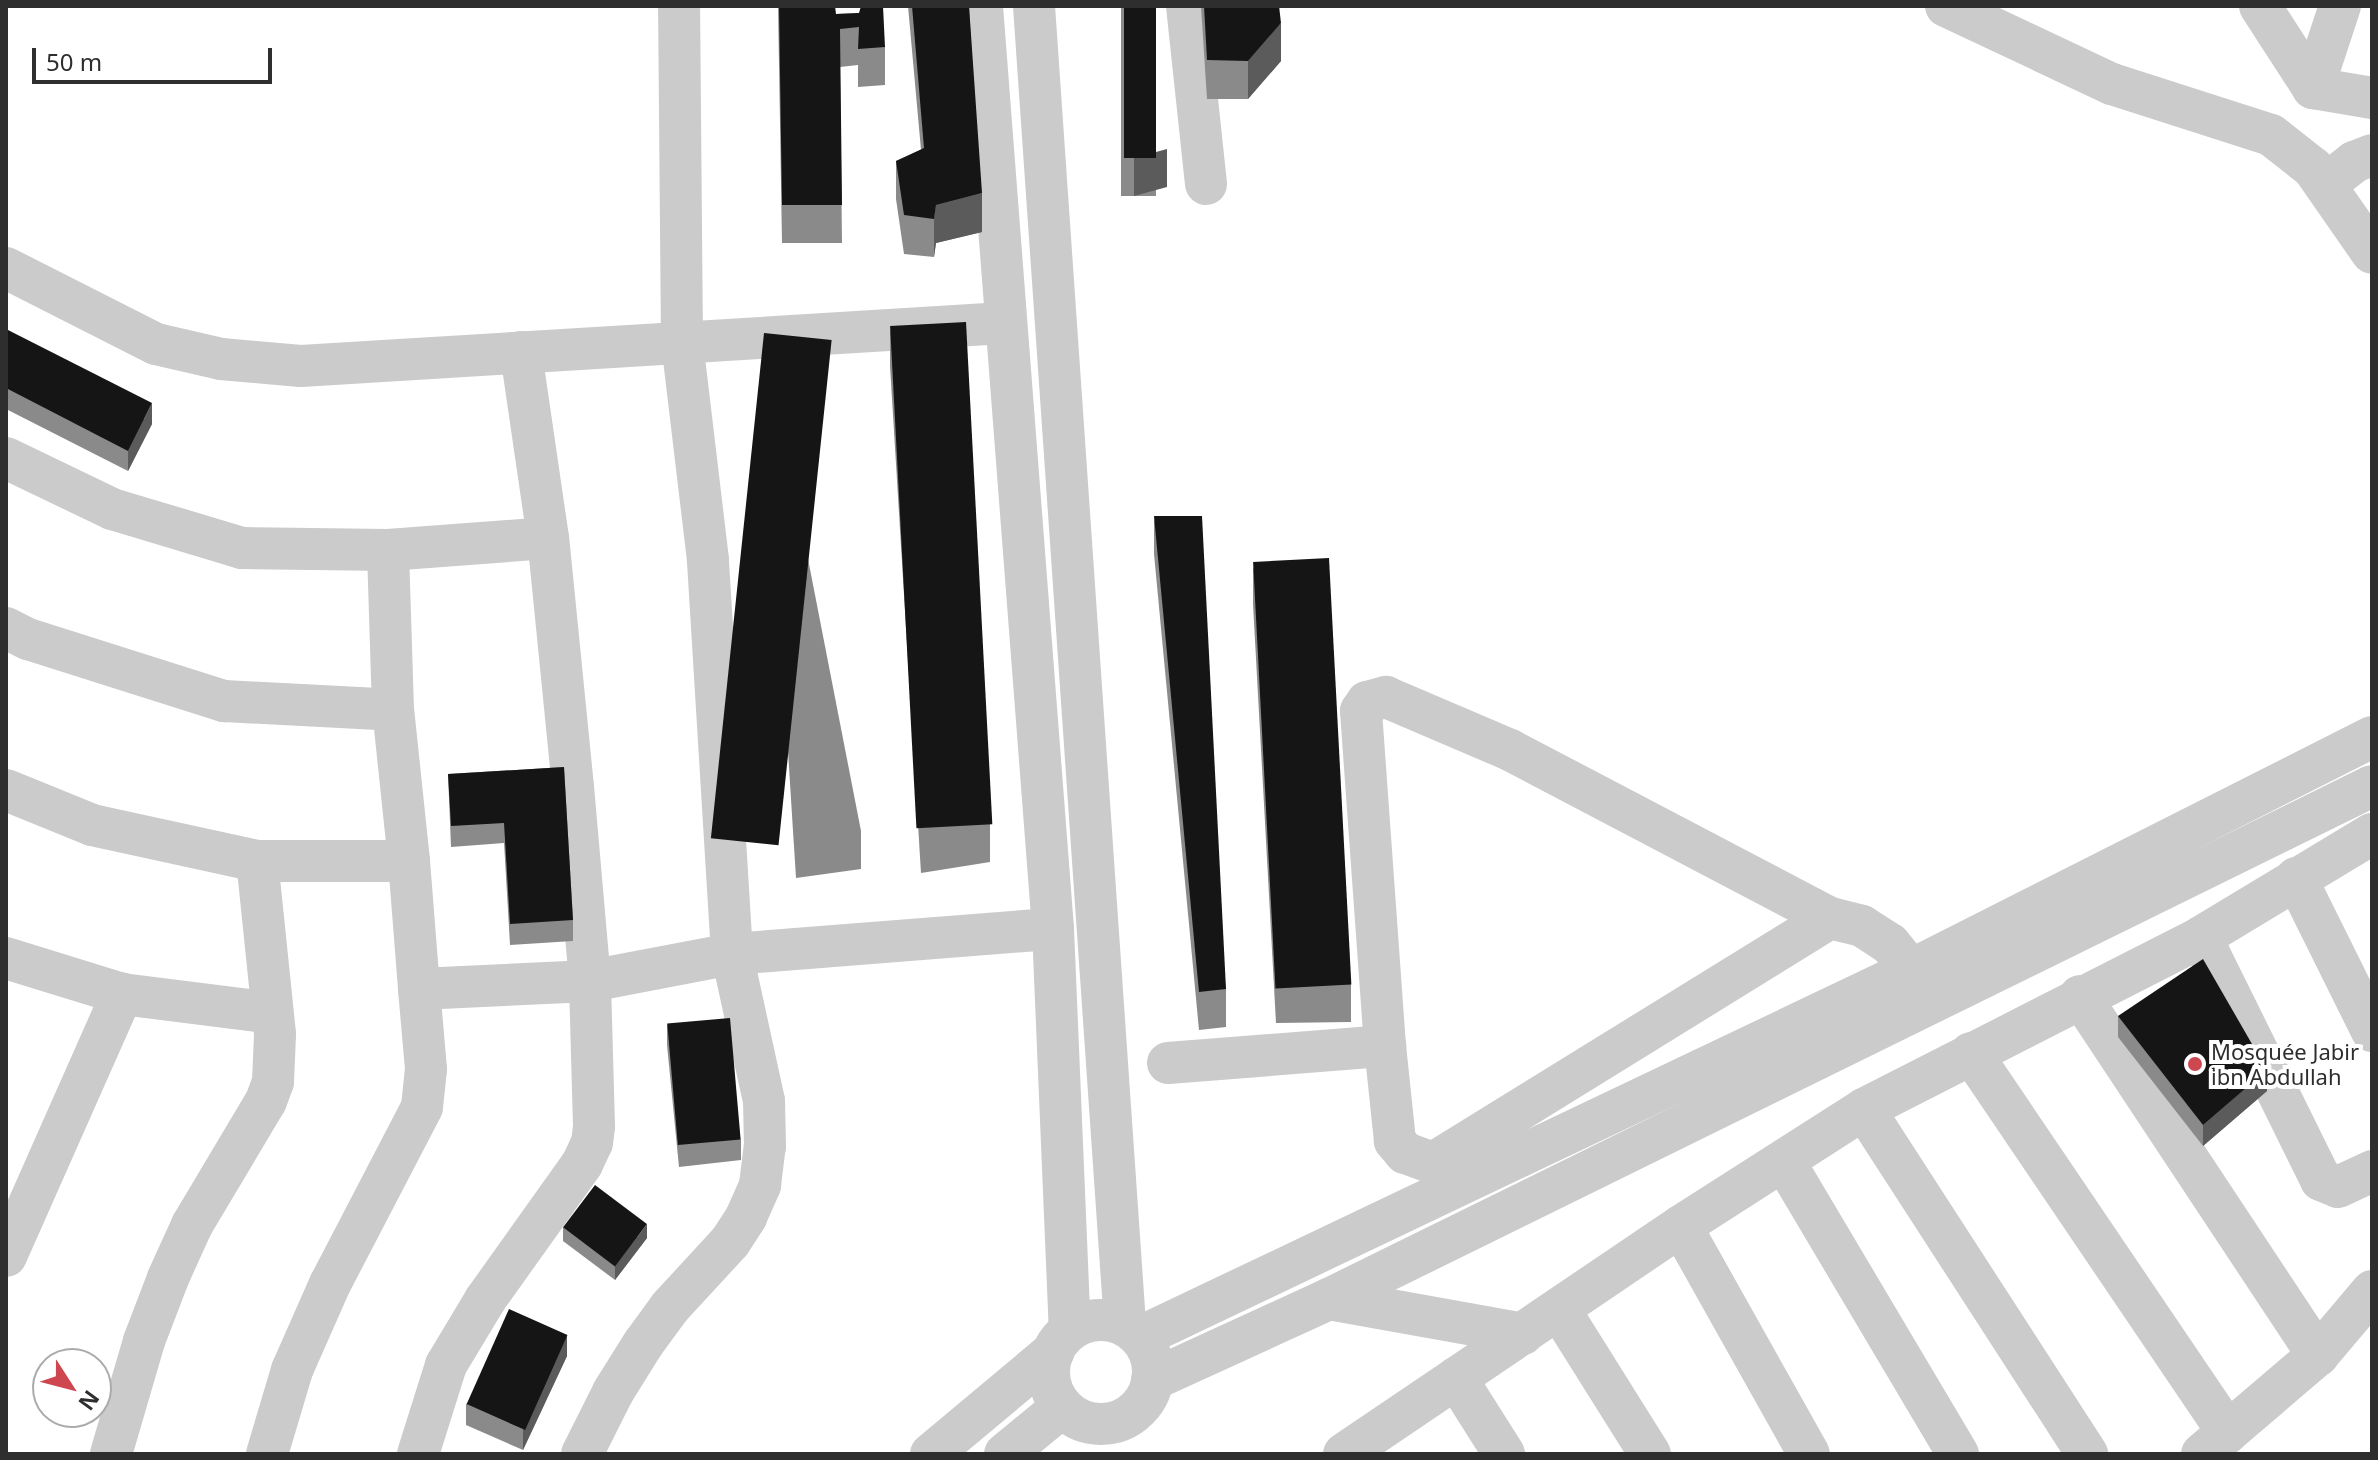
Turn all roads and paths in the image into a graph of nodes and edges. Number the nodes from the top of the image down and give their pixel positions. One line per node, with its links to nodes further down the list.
1 (679, 6): 16 (street)
2 (982, 6): 15 (street)
3 (1034, 6): 53 (street)
4 (1187, 6): 11 (street)
5 (2260, 6): 8 (street)
6 (2340, 6): 8 (street)
7 (1959, 9): 12 (street)
8 (2313, 88): 9 (street)
9 (2372, 98)
10 (2372, 155): 12 (street)
11 (1206, 184)
12 (2326, 184): 13 (street)
13 (2372, 253)
14 (6, 268): 17 (street)
15 (1004, 323): 16 (street); 31 (street)
16 (682, 342): 17 (street); 33 (street)
17 (521, 352): 19 (street)
18 (6, 458): 20 (street)
19 (548, 538): 20 (street); 36 (street)
20 (388, 550): 22 (street)
21 (6, 628): 22 (street)
22 (393, 710): 28 (street)
23 (2372, 737): 35 (street)
24 (2372, 786): 51 (street)
25 (6, 790): 27 (street)
26 (2372, 834): 29 (street)
27 (257, 861): 28 (street); 40 (street)
28 (409, 861): 37 (street)
29 (2296, 878): 32 (street); 41 (street)
30 (1830, 918): 35 (street); 42 (street); 42 (street)
31 (1053, 929): 33 (street); 55 (street)
32 (2201, 937): 39 (street); 47 (street)
33 (732, 954): 36 (street); 66 (street)
34 (6, 958): 38 (street)
35 (1911, 970): 53 (street)
36 (590, 981): 37 (street); 65 (street)
37 (419, 989): 64 (street)
38 (122, 994): 40 (street); 49 (street)
39 (2080, 996): 43 (street); 56 (street)
40 (272, 1013): 63 (street)
41 (2372, 1031)
42 (1385, 1046): 44 (street)
43 (1971, 1053): 45 (street); 61 (street)
44 (1168, 1063)
45 (1864, 1109): 46 (street); 73 (street)
46 (1784, 1161): 48 (street); 72 (street)
47 (2372, 1171)
48 (1681, 1226): 52 (street); 71 (street)
49 (6, 1256)
50 (2372, 1291): 56 (street)
51 (1329, 1299): 54 (street); 58 (street)
52 (1559, 1309): 54 (street); 70 (street)
53 (1132, 1331): 55 (street); 58 (street)
54 (1523, 1334): 57 (street)
55 (1062, 1340): 59 (street); 67 (street)
56 (2318, 1355): 61 (street)
57 (1456, 1378): 62 (street); 69 (street)
58 (1152, 1380): 60 (street)
59 (1072, 1426): 60 (street); 68 (street)
60 (1127, 1436)
61 (2215, 1443)
62 (1353, 1451)
63 (111, 1454)
64 (267, 1454)
65 (418, 1454)
66 (582, 1454)
67 (931, 1454)
68 (1005, 1454)
69 (1504, 1454)
70 (1650, 1454)
71 (1809, 1454)
72 (1958, 1454)
73 (2087, 1454)

